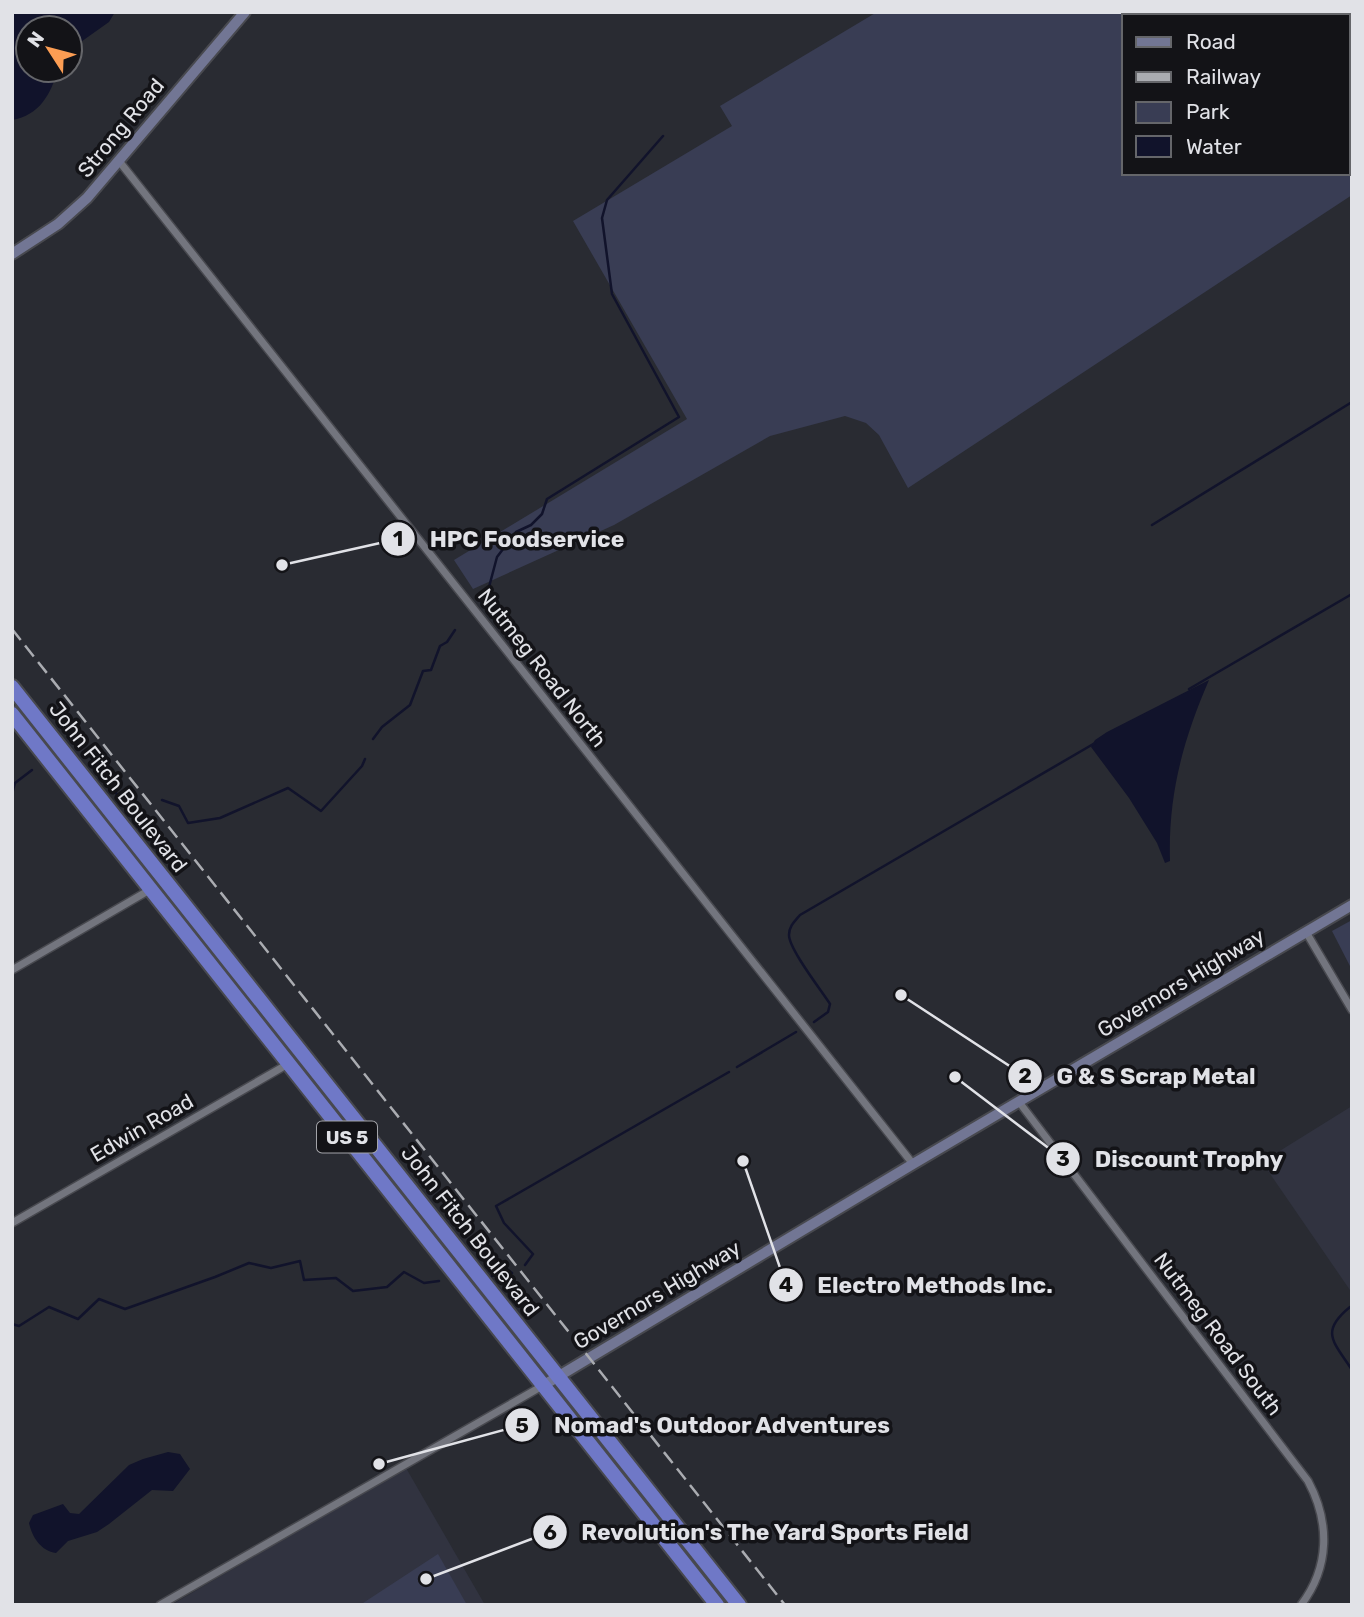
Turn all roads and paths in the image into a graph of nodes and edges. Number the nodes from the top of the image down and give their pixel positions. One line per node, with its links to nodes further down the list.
1 (245, 12): 2 (street, Strong Road)
2 (118, 161): 3 (street, Strong Road); 14 (street, Nutmeg Road North)
3 (12, 254)
4 (12, 687): 6 (highway, John Fitch Boulevard / US 5)
5 (12, 714): 7 (highway, John Fitch Boulevard / US 5)
6 (165, 880): 7 (street); 16 (highway, John Fitch Boulevard / US 5)
7 (150, 889): 10 (street); 12 (highway, John Fitch Boulevard / US 5)
8 (1352, 905): 9 (street, Governors Highway)
9 (1306, 932): 11 (street); 13 (street, Governors Highway)
10 (12, 971)
11 (1352, 1010)
12 (289, 1064): 15 (street, Edwin Road); 17 (highway, John Fitch Boulevard / US 5)
13 (1019, 1102): 14 (street, Governors Highway); 21 (street, Nutmeg Road South)
14 (912, 1164): 16 (street, Governors Highway)
15 (12, 1223)
16 (558, 1377): 17 (street, Governors Highway); 20 (highway, John Fitch Boulevard / US 5)
17 (544, 1385): 18 (street, Governors Highway); 19 (highway, John Fitch Boulevard / US 5)
18 (160, 1605)
19 (718, 1605)
20 (739, 1605)
21 (1301, 1605)

